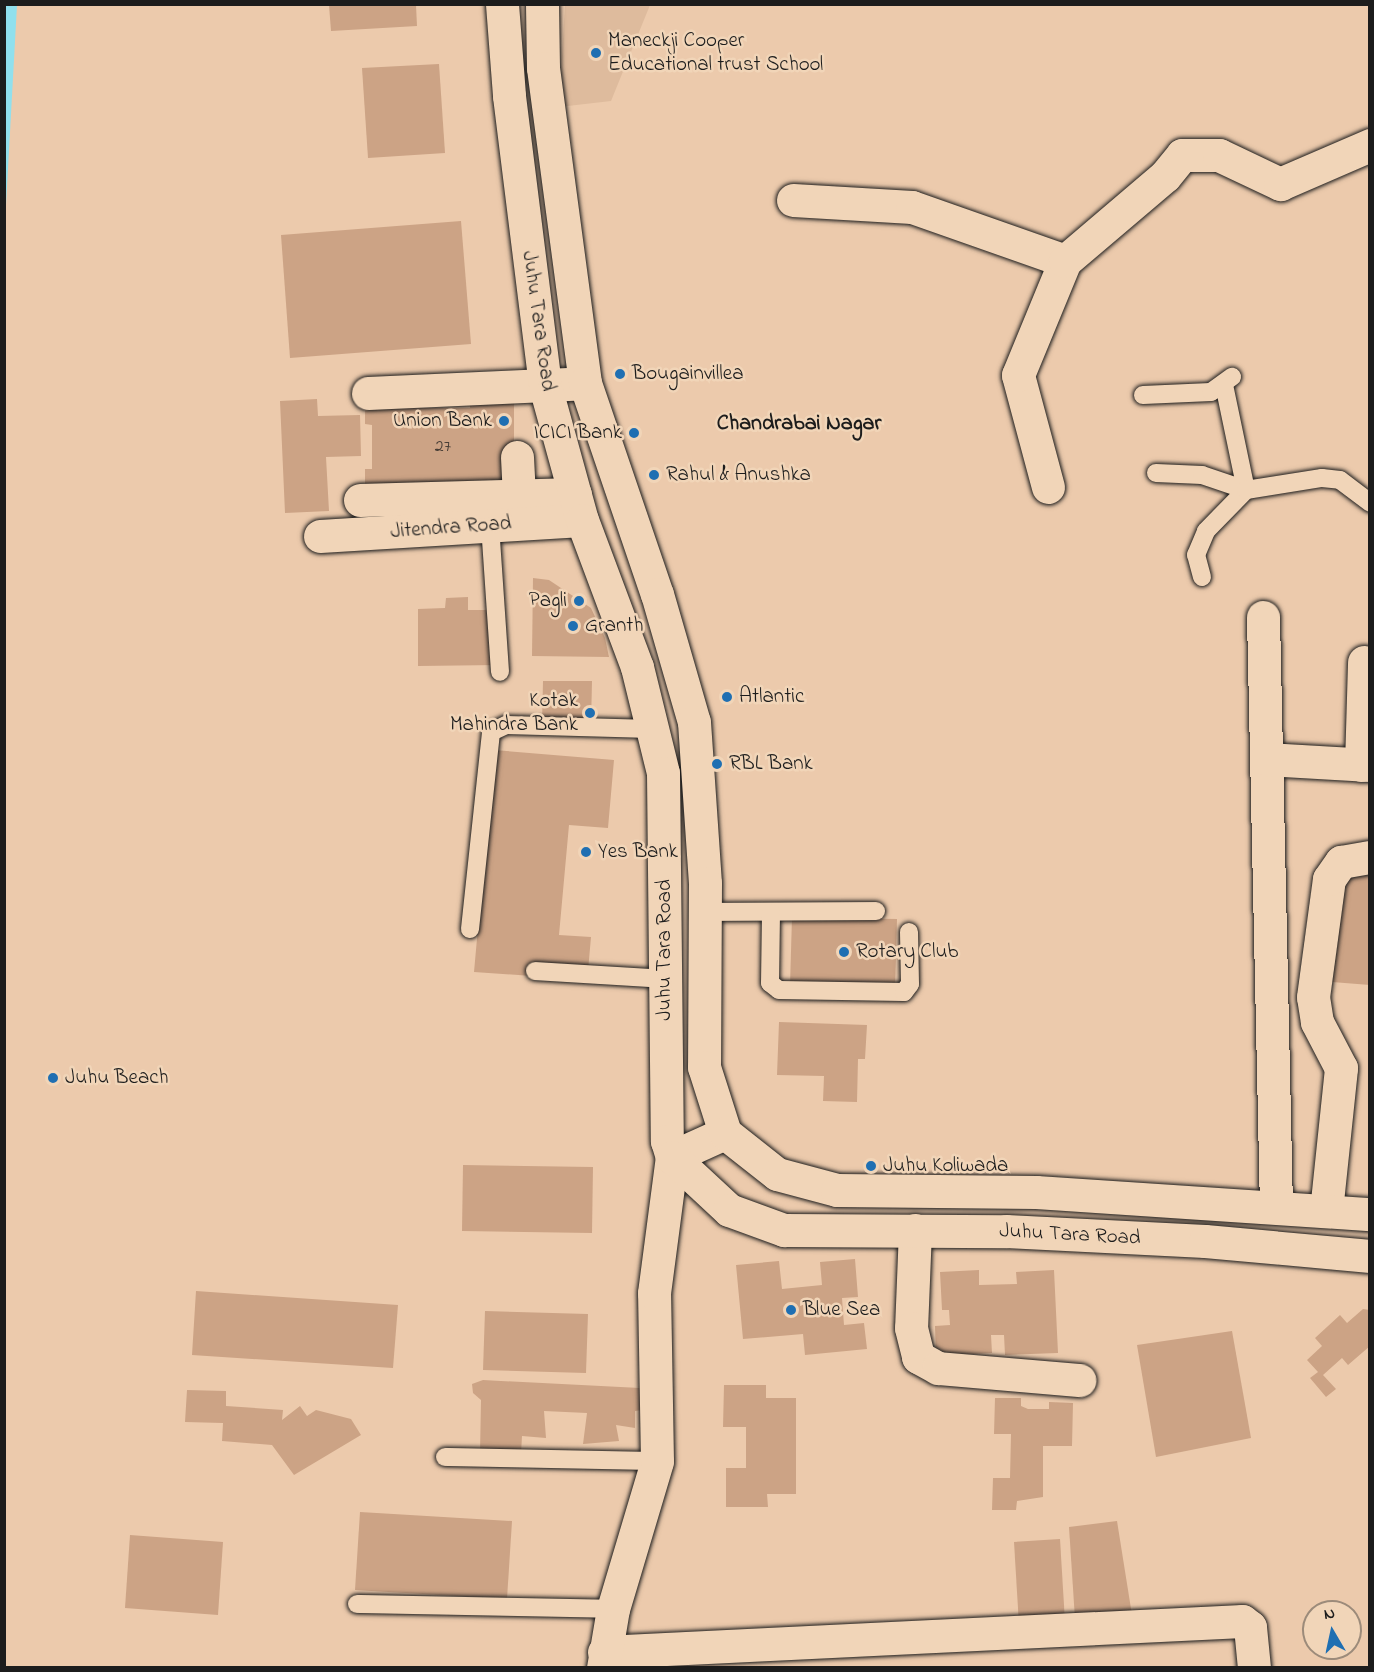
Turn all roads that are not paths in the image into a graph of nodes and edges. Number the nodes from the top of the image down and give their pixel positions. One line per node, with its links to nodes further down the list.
1 (502, 4): 7 (street, Juhu Tara Road)
2 (543, 4): 6 (street, Juhu Tara Road)
3 (1370, 145): 5 (street)
4 (793, 200): 5 (street)
5 (1065, 261): 12 (street)
6 (585, 383): 7 (street); 29 (street, Juhu Tara Road)
7 (545, 386): 8 (street); 16 (street, Juhu Tara Road)
8 (368, 393)
9 (1143, 395): 13 (lane)
10 (517, 457): 14 (street)
11 (1156, 473): 13 (lane)
12 (1048, 487)
13 (1246, 490): 15 (lane); 20 (lane)
14 (519, 497): 16 (street); 18 (street)
15 (1370, 502)
16 (578, 507): 17 (street, Jitendra Road); 24 (street, Juhu Tara Road)
17 (490, 525): 18 (street, Jitendra Road); 23 (lane)
18 (376, 533): 19 (street, Jitendra Road)
19 (320, 536)
20 (1202, 577)
21 (1263, 617): 25 (street)
22 (1364, 662): 26 (street)
23 (500, 672)
24 (651, 729): 31 (lane); 34 (street, Juhu Tara Road)
25 (1266, 759): 26 (street); 37 (street)
26 (1365, 765)
27 (1370, 857): 38 (street)
28 (876, 910): 30 (lane)
29 (705, 912): 30 (lane); 35 (street, Juhu Tara Road)
30 (771, 913): 32 (lane)
31 (470, 929)
32 (909, 932)
33 (535, 971): 34 (lane)
34 (666, 979): 36 (street, Juhu Tara Road)
35 (725, 1133): 36 (street); 37 (street, Juhu Tara Road)
36 (672, 1157): 40 (street, Juhu Tara Road); 44 (street)
37 (1276, 1208): 38 (street, Juhu Tara Road)
38 (1326, 1211): 39 (street, Juhu Tara Road)
39 (1370, 1214)
40 (915, 1230): 41 (street, Juhu Tara Road); 42 (street)
41 (1370, 1256)
42 (1079, 1380)
43 (445, 1457): 44 (lane)
44 (657, 1461): 46 (street)
45 (357, 1604): 46 (lane)
46 (613, 1609): 47 (street)
47 (603, 1660): 48 (street)
48 (1254, 1668)

